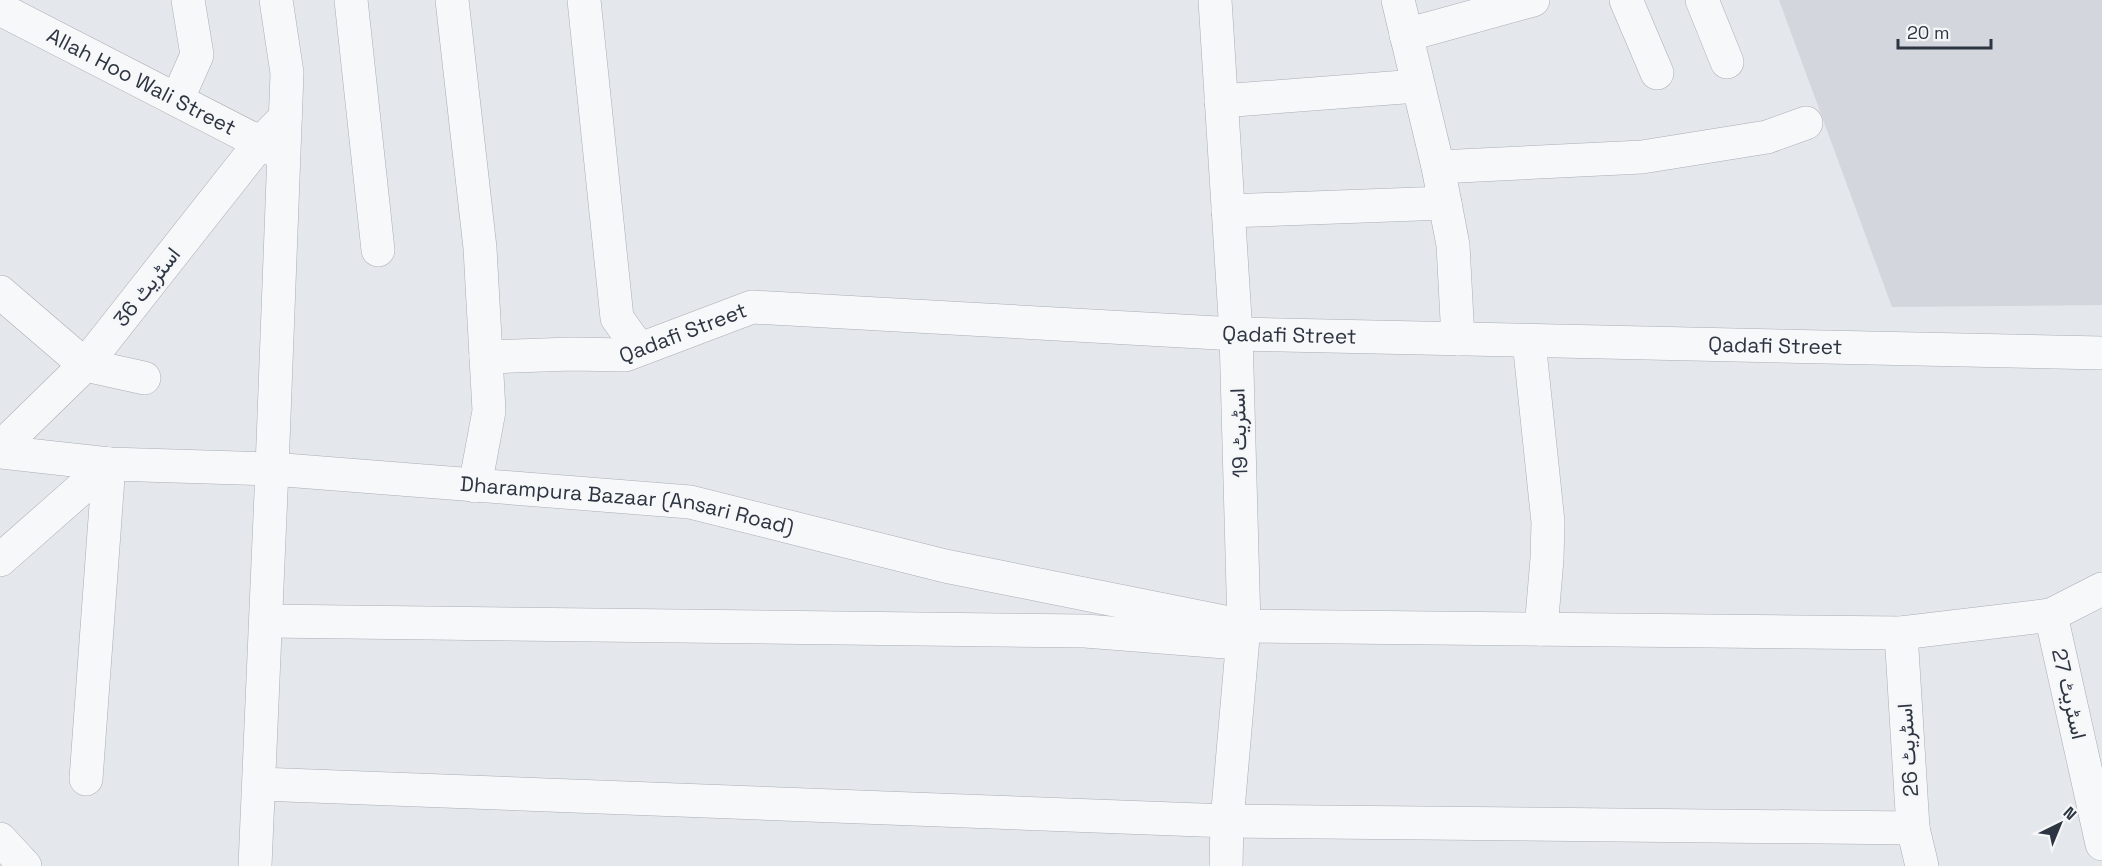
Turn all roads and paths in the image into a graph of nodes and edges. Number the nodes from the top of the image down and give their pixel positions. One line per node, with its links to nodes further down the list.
1 (188, 0): 16 (street)
2 (276, 0): 19 (street)
3 (351, 0): 23 (street)
4 (452, 0): 30 (street)
5 (584, 0): 28 (street)
6 (1215, 0): 17 (street, اسٹریٹ 19)
7 (1398, 0): 12 (street)
8 (1533, 0): 12 (street)
9 (1626, 0): 14 (street)
10 (1702, 0): 13 (street)
11 (0, 9): 16 (street, Allah Hoo Wali Street)
12 (1406, 35): 15 (street)
13 (1727, 62)
14 (1657, 73)
15 (1417, 86): 17 (street); 20 (street)
16 (177, 100): 19 (street, Allah Hoo Wali Street)
17 (1221, 101): 22 (street, اسٹریٹ 19)
18 (1806, 123): 20 (street)
19 (272, 149): 31 (street, اسٹریٹ 36); 35 (street)
20 (1437, 167): 21 (street)
21 (1445, 203): 22 (street); 26 (street)
22 (1228, 211): 25 (street, اسٹریٹ 19)
23 (378, 250)
24 (0, 292): 31 (street)
25 (1236, 334): 26 (street, Qadafi Street); 28 (street, Qadafi Street); 43 (street, اسٹریٹ 19)
26 (1458, 339): 27 (street, Qadafi Street)
27 (1529, 341): 29 (street, Qadafi Street); 41 (street)
28 (639, 350): 30 (street, Qadafi Street)
29 (2102, 353)
30 (486, 357): 36 (street)
31 (84, 365): 32 (street); 33 (street, اسٹریٹ 36)
32 (144, 378)
33 (0, 450): 34 (street, Dharampura Bazaar (Ansari Road))
34 (109, 464): 35 (street, Dharampura Bazaar (Ansari Road)); 37 (street); 44 (street)
35 (272, 469): 36 (street, Dharampura Bazaar (Ansari Road)); 40 (street)
36 (475, 486): 43 (street, Dharampura Bazaar (Ansari Road))
37 (0, 560)
38 (2102, 590): 39 (street)
39 (2051, 615): 42 (street); 49 (street, اسٹریٹ 27)
40 (266, 621): 43 (street); 45 (street)
41 (1541, 629): 42 (street); 43 (street)
42 (1901, 633): 47 (street, اسٹریٹ 26)
43 (1243, 635): 46 (street, اسٹریٹ 19)
44 (86, 779)
45 (259, 784): 46 (street); 51 (street)
46 (1227, 821): 47 (street); 52 (street, اسٹریٹ 19)
47 (1913, 828): 53 (street, اسٹریٹ 26)
48 (0, 839): 50 (street)
49 (2102, 844)
50 (25, 866)
51 (255, 866)
52 (1226, 866)
53 (1922, 866)

